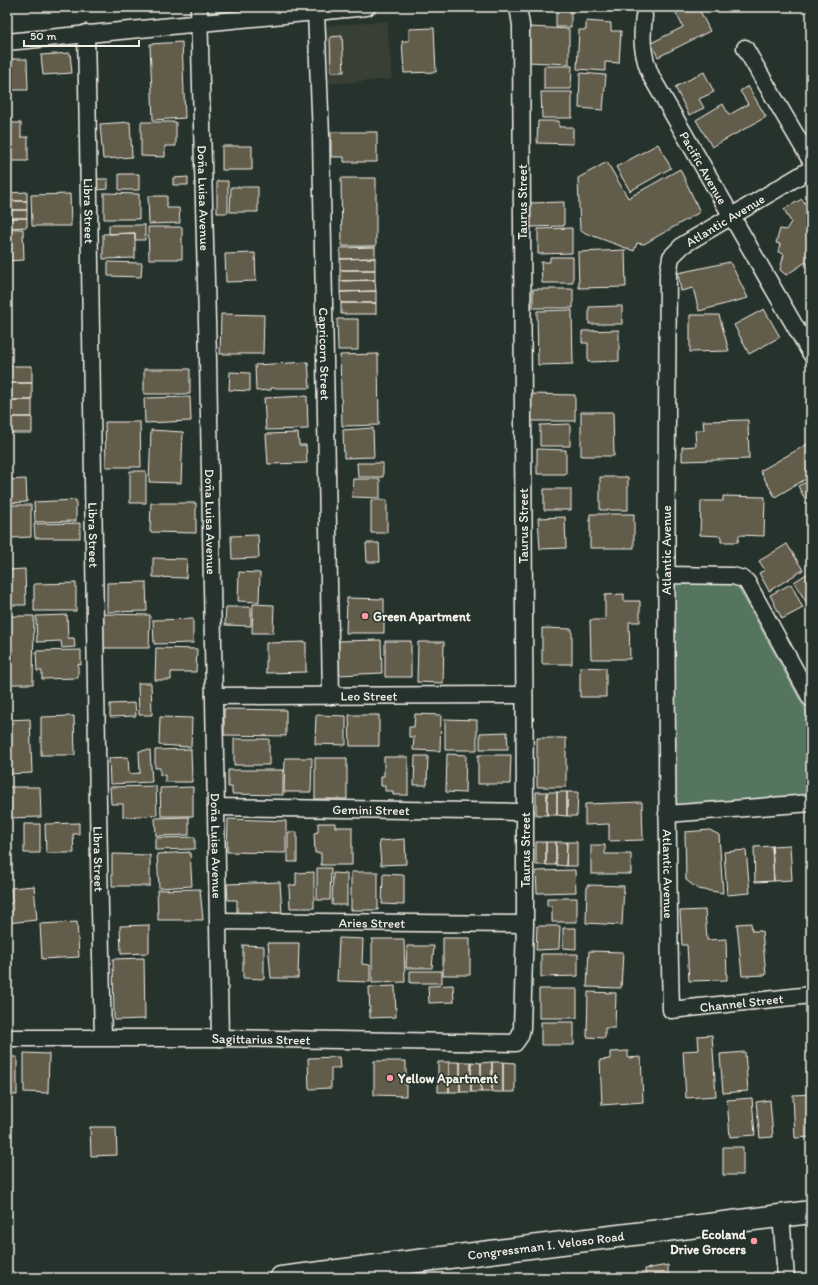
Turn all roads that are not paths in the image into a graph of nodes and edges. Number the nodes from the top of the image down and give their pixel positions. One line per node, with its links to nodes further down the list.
1 (199, 7): 6 (street, Doña Luisa Avenue)
2 (366, 7): 4 (street)
3 (518, 7): 15 (street, Taurus Street)
4 (316, 12): 6 (street); 17 (street, Capricorn Street)
5 (644, 16): 12 (street, Pacific Avenue)
6 (200, 23): 7 (street); 16 (street, Doña Luisa Avenue)
7 (86, 33): 8 (street); 27 (street, Libra Street)
8 (7, 42)
9 (745, 48): 10 (street)
10 (811, 162)
11 (811, 169): 12 (street, Atlantic Avenue)
12 (731, 216): 13 (street, Pacific Avenue); 14 (street, Atlantic Avenue)
13 (811, 354)
14 (665, 575): 18 (street); 22 (street, Atlantic Avenue)
15 (524, 695): 17 (street, Leo Street); 21 (street, Taurus Street)
16 (214, 696): 17 (street, Leo Street); 20 (street, Doña Luisa Avenue)
17 (331, 696)
18 (811, 699)
19 (811, 803): 22 (street)
20 (216, 807): 21 (street, Gemini Street); 23 (street, Doña Luisa Avenue)
21 (525, 812): 24 (street, Taurus Street)
22 (666, 814): 26 (street, Atlantic Avenue)
23 (219, 921): 24 (street, Aries Street); 29 (street, Doña Luisa Avenue)
24 (525, 924): 30 (street, Taurus Street)
25 (811, 995): 26 (street, Channel Street)
26 (671, 1010)
27 (103, 1037): 28 (street, Sagittarius Street); 29 (street, Sagittarius Street)
28 (7, 1038)
29 (220, 1038): 30 (street, Sagittarius Street)
30 (515, 1043)
31 (811, 1212): 32 (main road, Congressman I. Veloso Road)
32 (781, 1216): 33 (main road, Congressman I. Veloso Road); 34 (street)
33 (281, 1278)
34 (786, 1278)

